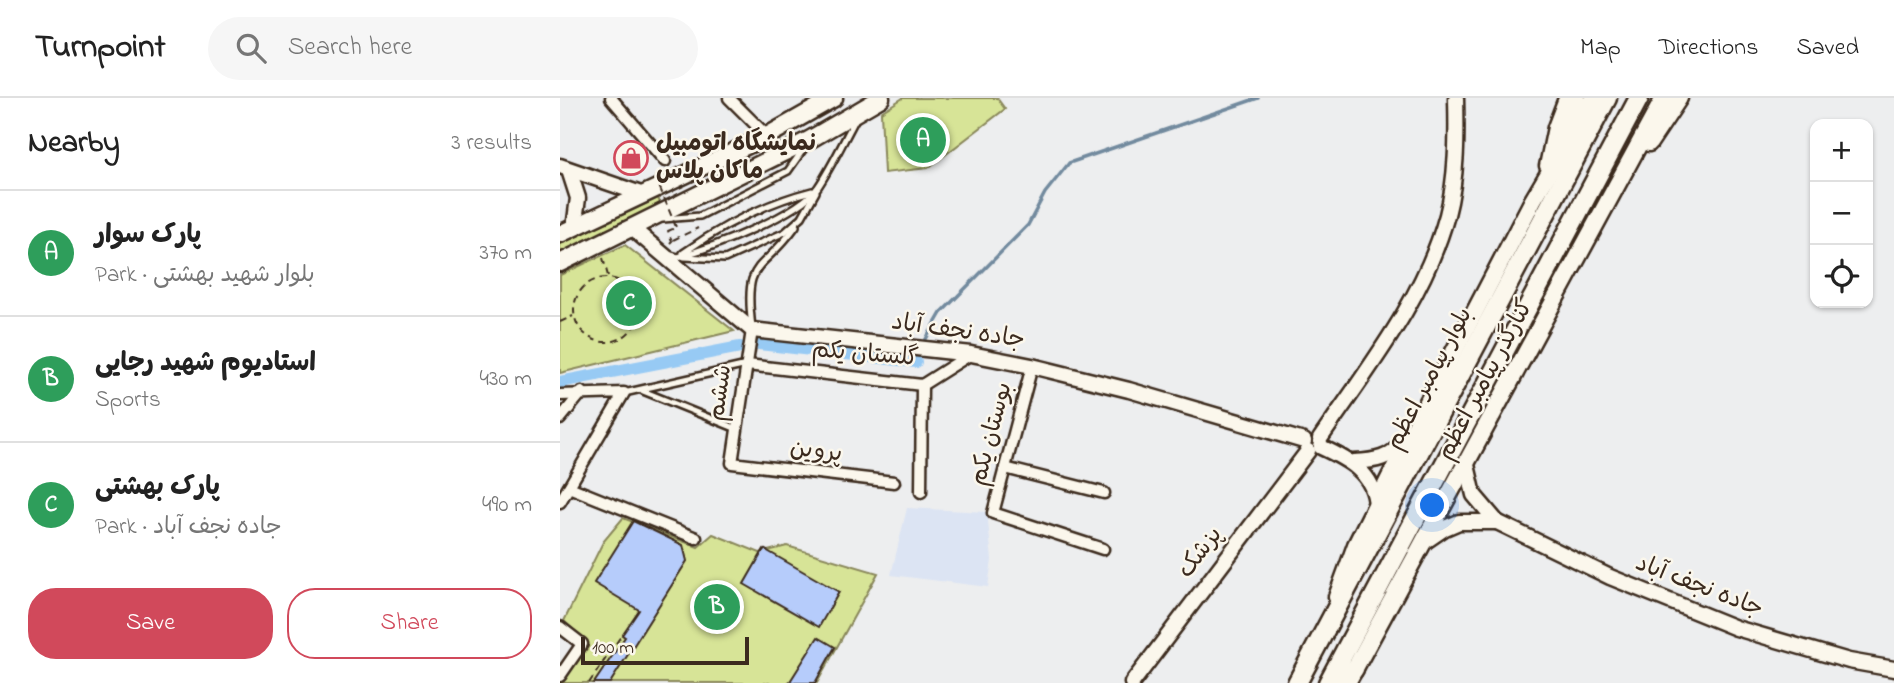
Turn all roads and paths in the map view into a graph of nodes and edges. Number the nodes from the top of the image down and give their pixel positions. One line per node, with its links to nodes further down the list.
1 (611, 98): 15 (street)
2 (729, 98): 14 (street)
3 (834, 98): 14 (main road)
4 (881, 98): 13 (main road)
5 (1456, 98): 48 (street, پزشک)
6 (1564, 98): 16 (street)
7 (1576, 98): 16 (main road)
8 (1593, 98): 22 (main road, کنارگذر پیامبر اعظم)
9 (1607, 98): 63 (highway, بلوار پیامبر اعظم)
10 (1639, 98): 72 (highway, بلوار پیامبر اعظم)
11 (1664, 98): 20 (main road, کنارگذر پیامبر اعظم)
12 (1679, 98): 20 (main road)
13 (861, 110): 19 (lane); 25 (main road)
14 (767, 136): 21 (main road)
15 (665, 161)
16 (1545, 166): 22 (main road)
17 (565, 168): 21 (street); 26 (street)
18 (654, 176): 27 (path, bridge)
19 (817, 190): 23 (lane); 31 (lane); 31 (lane)
20 (1614, 190): 51 (main road, کنارگذر پیامبر اعظم)
21 (644, 195): 26 (main road)
22 (1533, 200): 46 (main road, کنارگذر پیامبر اعظم)
23 (802, 217): 31 (lane); 36 (lane)
24 (698, 228): 28 (path)
25 (633, 229): 29 (main road); 30 (street)
26 (567, 231)
27 (668, 231)
28 (673, 241)
29 (597, 246): 32 (main road); 33 (path)
30 (661, 253): 31 (lane); 36 (street)
31 (678, 257)
32 (560, 263)
33 (608, 277): 34 (path); 34 (path)
34 (574, 316): 35 (path)
35 (560, 322)
36 (752, 330): 37 (street, جاده نجف آباد); 38 (street, ششم)
37 (971, 354): 39 (street, جاده نجف آباد); 40 (street, گلستان یکم)
38 (747, 365): 40 (street, گلستان یکم); 41 (lane); 47 (street, ششم)
39 (1032, 366): 48 (street, جاده نجف آباد); 52 (street, بوستان یکم)
40 (922, 385): 55 (street)
41 (643, 391): 43 (lane); 47 (lane)
42 (582, 392): 43 (street); 44 (street); 45 (street)
43 (624, 393): 54 (street)
44 (560, 395)
45 (560, 419)
46 (1419, 419): 49 (street); 58 (main road, کنارگذر پیامبر اعظم)
47 (737, 429): 50 (street, ششم)
48 (1314, 444): 49 (street, جاده نجف آباد); 70 (street, پزشک)
49 (1354, 462): 58 (street)
50 (732, 463): 53 (street, پروین)
51 (1467, 465): 59 (street); 61 (main road, کنارگذر پیامبر اعظم)
52 (1005, 468): 56 (street); 62 (street, بوستان یکم)
53 (894, 482)
54 (569, 487): 57 (street); 60 (street)
55 (921, 492)
56 (1104, 493)
57 (560, 502)
58 (1376, 506): 63 (main road, کنارگذر پیامبر اعظم)
59 (1497, 522): 61 (street); 66 (street, جاده نجف آباد)
60 (696, 538)
61 (1423, 543): 68 (main road, کنارگذر پیامبر اعظم)
62 (1103, 549)
63 (1330, 617): 71 (highway, بلوار پیامبر اعظم)
64 (560, 627): 67 (street)
65 (621, 636): 69 (path)
66 (1894, 669)
67 (560, 676)
68 (1348, 678)
69 (589, 683)
70 (1132, 683)
71 (1297, 683)
72 (1328, 683)

